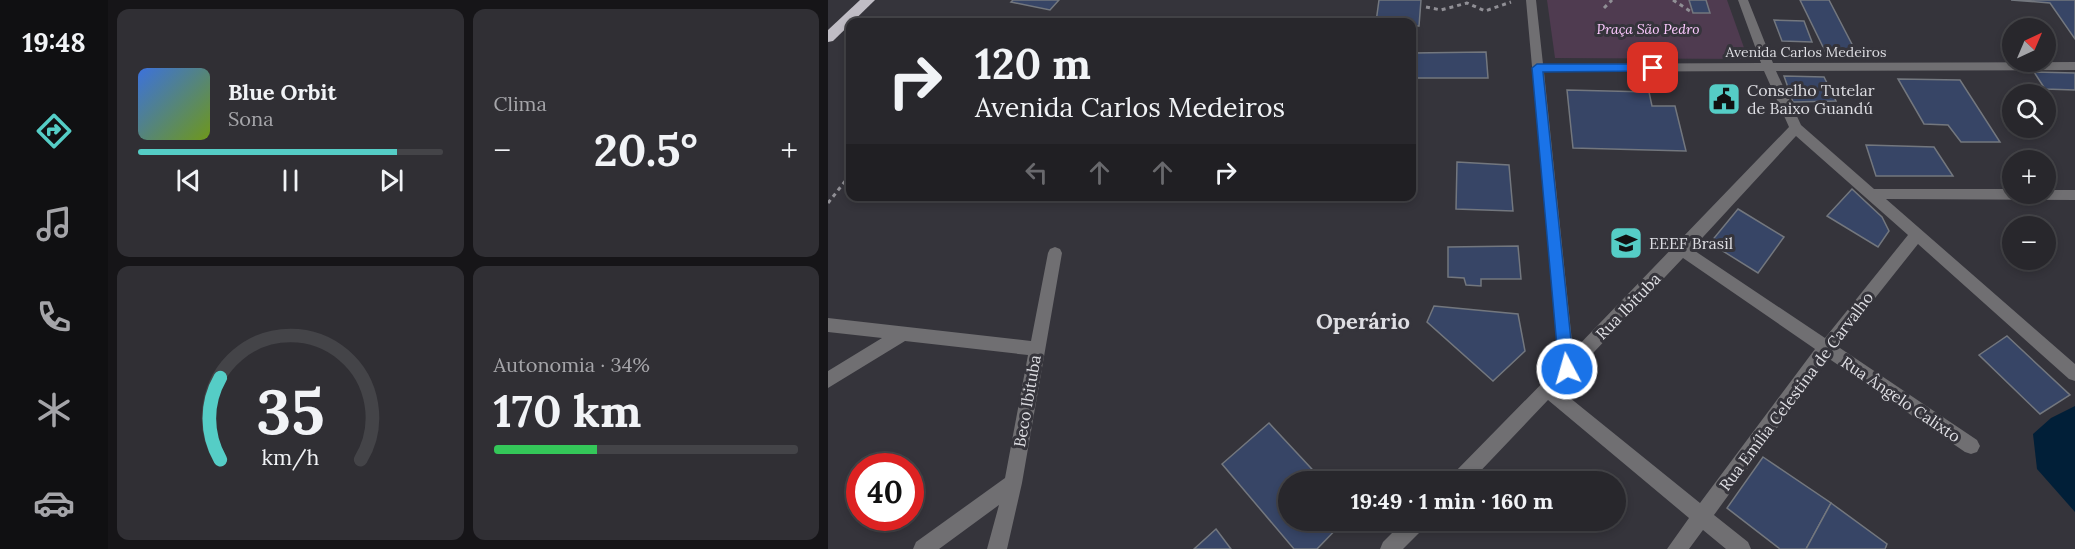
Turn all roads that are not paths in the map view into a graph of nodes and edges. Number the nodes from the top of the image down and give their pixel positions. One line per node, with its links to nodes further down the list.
1 (868, 0): 4 (highway)
2 (1531, 0): 8 (street)
3 (1743, 0): 9 (street)
4 (849, 18)
5 (846, 21): 6 (highway)
6 (828, 38)
7 (2075, 66): 9 (street, Avenida Carlos Medeiros)
8 (1537, 68): 9 (street, Avenida Carlos Medeiros); 20 (street)
9 (1768, 68): 10 (street)
10 (1796, 128): 11 (street); 14 (street, Rua Ibituba)
11 (1873, 194): 12 (street); 13 (street)
12 (2075, 195)
13 (1917, 234): 19 (street, Rua Emília Celestina de Carvalho); 21 (street)
14 (1682, 250): 19 (street, Rua Ângelo Calixto); 20 (street, Rua Ibituba)
15 (1055, 253): 18 (street, Beco Ibituba)
16 (828, 325): 17 (street)
17 (903, 334): 18 (street); 22 (street)
18 (1037, 348): 26 (street, Beco Ibituba)
19 (1826, 348): 24 (street, Rua Ângelo Calixto); 27 (street, Rua Emília Celestina de Carvalho)
20 (1567, 369): 23 (street, Rua Ibituba)
21 (2072, 372)
22 (828, 380)
23 (1548, 390): 25 (street, Rua Ibituba); 27 (street)
24 (1971, 446)
25 (1468, 471)
26 (1012, 483): 29 (street); 30 (street, Beco Ibituba)
27 (1702, 517): 32 (street, Rua Emília Celestina de Carvalho); 33 (street)
28 (1407, 531): 31 (street)
29 (923, 549)
30 (998, 549)
31 (1390, 549)
32 (1677, 549)
33 (1741, 549)

